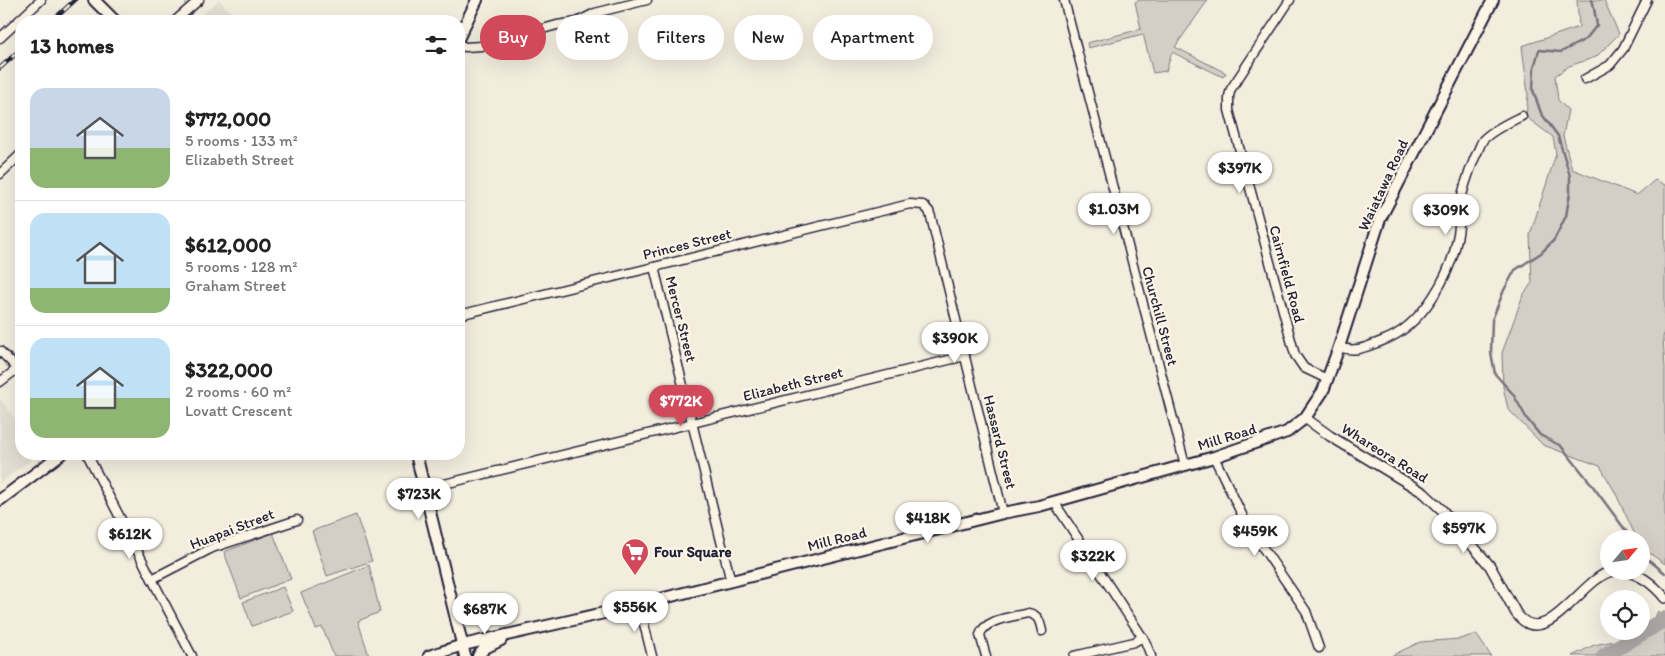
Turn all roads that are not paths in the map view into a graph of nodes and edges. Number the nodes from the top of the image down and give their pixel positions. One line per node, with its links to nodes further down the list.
1 (41, 0): 10 (street)
2 (94, 0): 11 (main road)
3 (199, 0): 12 (street)
4 (476, 0): 14 (main road)
5 (647, 0): 16 (street)
6 (1064, 0): 37 (street, Churchill Street)
7 (1290, 0): 29 (street, Cairnfield Road)
8 (1494, 0): 24 (main road, Waiatawa Road)
9 (1647, 0): 17 (street)
10 (23, 15)
11 (109, 15)
12 (182, 15)
13 (15, 22): 15 (street)
14 (465, 24)
15 (1, 34)
16 (465, 47)
17 (1584, 79)
18 (1522, 116): 24 (street)
19 (15, 160): 20 (street)
20 (0, 174)
21 (922, 204): 22 (street, Princes Street); 26 (street, Hassard Street)
22 (654, 267): 23 (street, Princes Street); 32 (street, Mercer Street)
23 (465, 314)
24 (1339, 347): 29 (main road, Waiatawa Road)
25 (0, 351): 27 (street)
26 (965, 356): 32 (street, Elizabeth Street); 41 (street, Hassard Street)
27 (15, 364)
28 (15, 372): 30 (street)
29 (1327, 379): 31 (main road, Waiatawa Road)
30 (0, 382)
31 (1305, 418): 33 (main road, Mill Road); 43 (street, Whareora Road)
32 (692, 423): 38 (street, Elizabeth Street); 46 (street, Mercer Street)
33 (1214, 457): 37 (main road, Mill Road); 53 (street)
34 (53, 460): 39 (main road)
35 (90, 460): 44 (street)
36 (417, 460): 38 (main road)
37 (1185, 465): 40 (main road, Mill Road)
38 (424, 489): 52 (main road)
39 (0, 500)
40 (1056, 501): 41 (main road, Mill Road); 51 (street)
41 (1003, 513): 46 (main road, Mill Road)
42 (297, 520): 44 (street, Huapai Street)
43 (1600, 576)
44 (152, 579): 54 (street)
45 (1646, 580): 47 (street)
46 (731, 582): 48 (main road, Mill Road)
47 (1665, 598)
48 (639, 604): 50 (main road, Mill Road); 58 (street)
49 (1042, 631): 59 (street)
50 (513, 633): 52 (main road, Mill Road); 57 (main road, Mill Road)
51 (1142, 637): 60 (street); 61 (street)
52 (463, 645): 55 (main road, Mill Road); 56 (main road)
53 (1319, 648)
54 (192, 656)
55 (429, 656)
56 (465, 656)
57 (478, 656)
58 (652, 656)
59 (986, 656)
60 (1074, 656)
61 (1151, 656)

